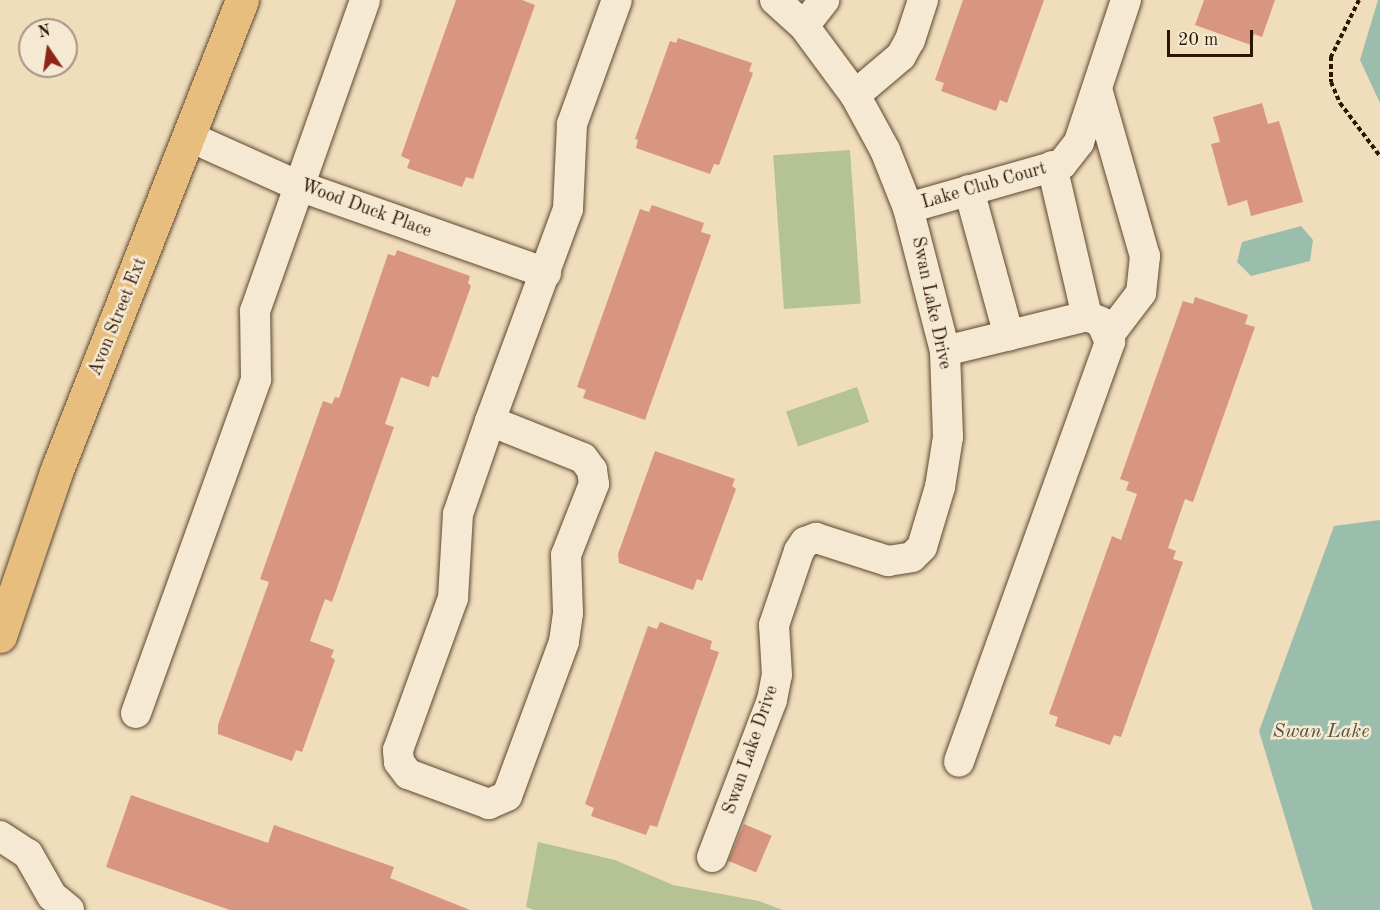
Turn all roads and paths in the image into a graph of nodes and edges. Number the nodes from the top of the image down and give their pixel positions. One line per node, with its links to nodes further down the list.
1 (242, 0): 12 (main road, Avon Street Ext)
2 (365, 0): 15 (street)
3 (617, 0): 18 (street)
4 (775, 0): 9 (street, Swan Lake Drive)
5 (824, 0): 9 (street)
6 (923, 0): 11 (street)
7 (1126, 0): 10 (street, Lake Club Court)
8 (1359, 0): 13 (path)
9 (804, 26): 11 (street, Swan Lake Drive)
10 (1097, 89): 14 (street, Lake Club Court); 19 (street)
11 (855, 95): 17 (street, Swan Lake Drive)
12 (190, 137): 15 (street, Wood Duck Place); 23 (main road, Avon Street Ext)
13 (1380, 156)
14 (1052, 166): 16 (street, Lake Club Court); 19 (street)
15 (299, 186): 18 (street, Wood Duck Place); 24 (street)
16 (969, 190): 17 (street, Lake Club Court); 20 (street)
17 (908, 208): 21 (street, Swan Lake Drive)
18 (546, 273): 22 (street)
19 (1098, 326): 20 (street); 25 (street)
20 (1009, 336): 21 (street)
21 (945, 351): 27 (street, Swan Lake Drive)
22 (490, 421): 22 (street)
23 (0, 636)
24 (136, 713)
25 (959, 762)
26 (0, 836): 28 (street)
27 (712, 857)
28 (69, 910)

